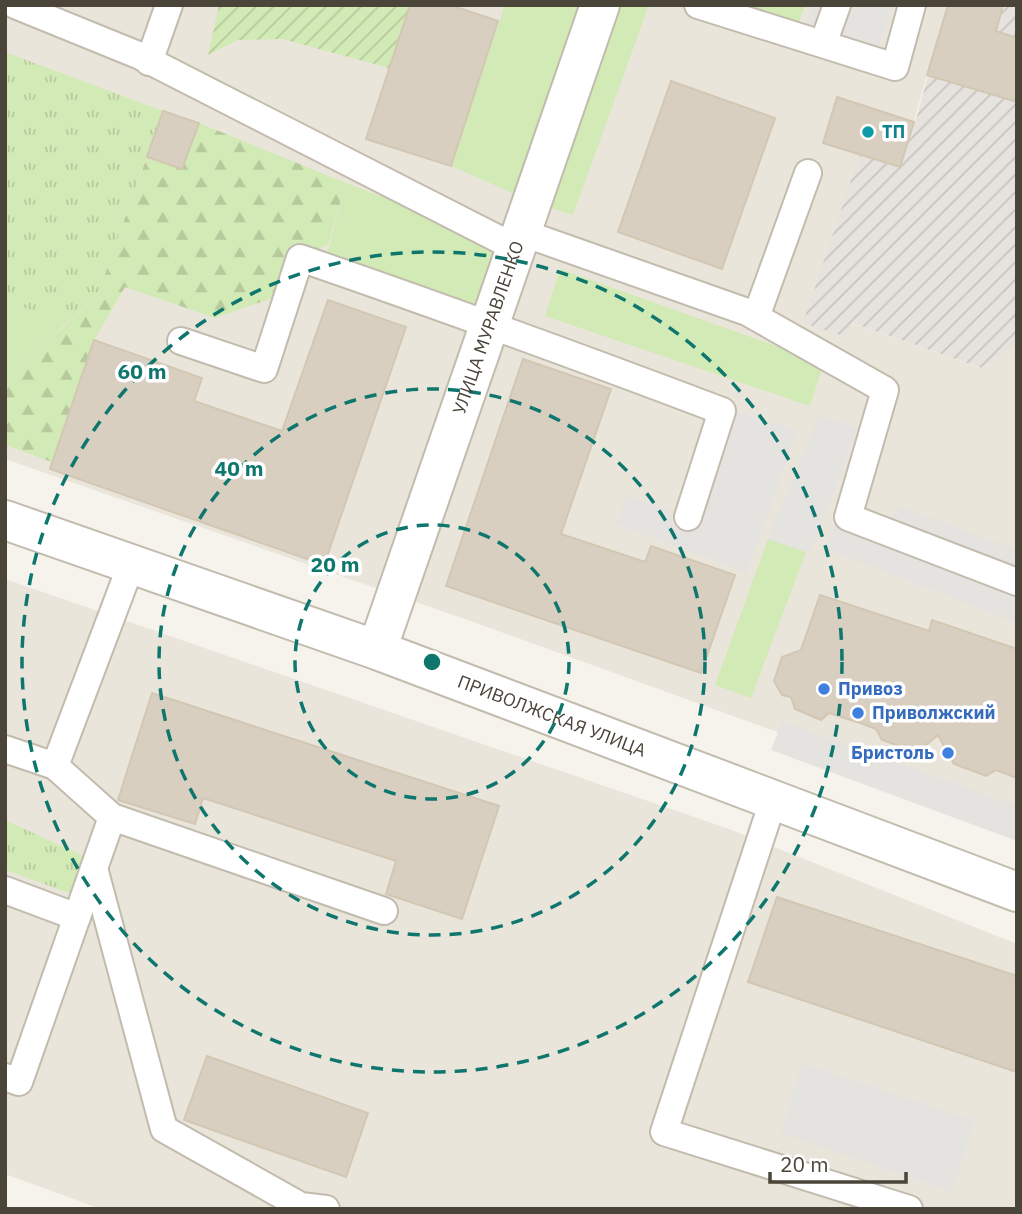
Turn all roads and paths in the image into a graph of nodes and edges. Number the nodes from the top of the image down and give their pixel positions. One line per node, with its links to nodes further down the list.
1 (15, 5): 8 (lane)
2 (169, 5): 8 (lane)
3 (600, 5): 10 (street, УЛИЦА МУРАВЛЕНКО)
4 (698, 5): 7 (lane)
5 (836, 5): 7 (lane)
6 (912, 5): 7 (lane)
7 (823, 44)
8 (149, 62): 10 (lane)
9 (808, 173): 11 (lane)
10 (520, 241): 11 (lane); 12 (street, УЛИЦА МУРАВЛЕНКО)
11 (756, 317): 17 (lane)
12 (489, 327): 13 (lane); 14 (lane); 18 (street, УЛИЦА МУРАВЛЕНКО)
13 (181, 341)
14 (688, 517)
15 (5, 520): 16 (street, ПРИВОЛЖСКАЯ УЛИЦА)
16 (131, 565): 18 (street, ПРИВОЛЖСКАЯ УЛИЦА); 20 (lane)
17 (1017, 582)
18 (377, 650): 21 (street, ПРИВОЛЖСКАЯ УЛИЦА)
19 (5, 749): 20 (lane)
20 (55, 766): 22 (lane)
21 (774, 801): 25 (street, ПРИВОЛЖСКАЯ УЛИЦА); 30 (lane)
22 (112, 817): 23 (lane); 26 (lane)
23 (94, 869): 27 (lane); 29 (lane)
24 (5, 890): 27 (lane)
25 (1017, 892)
26 (384, 912)
27 (77, 917): 28 (lane)
28 (5, 1077)
29 (326, 1209)
30 (909, 1209)

